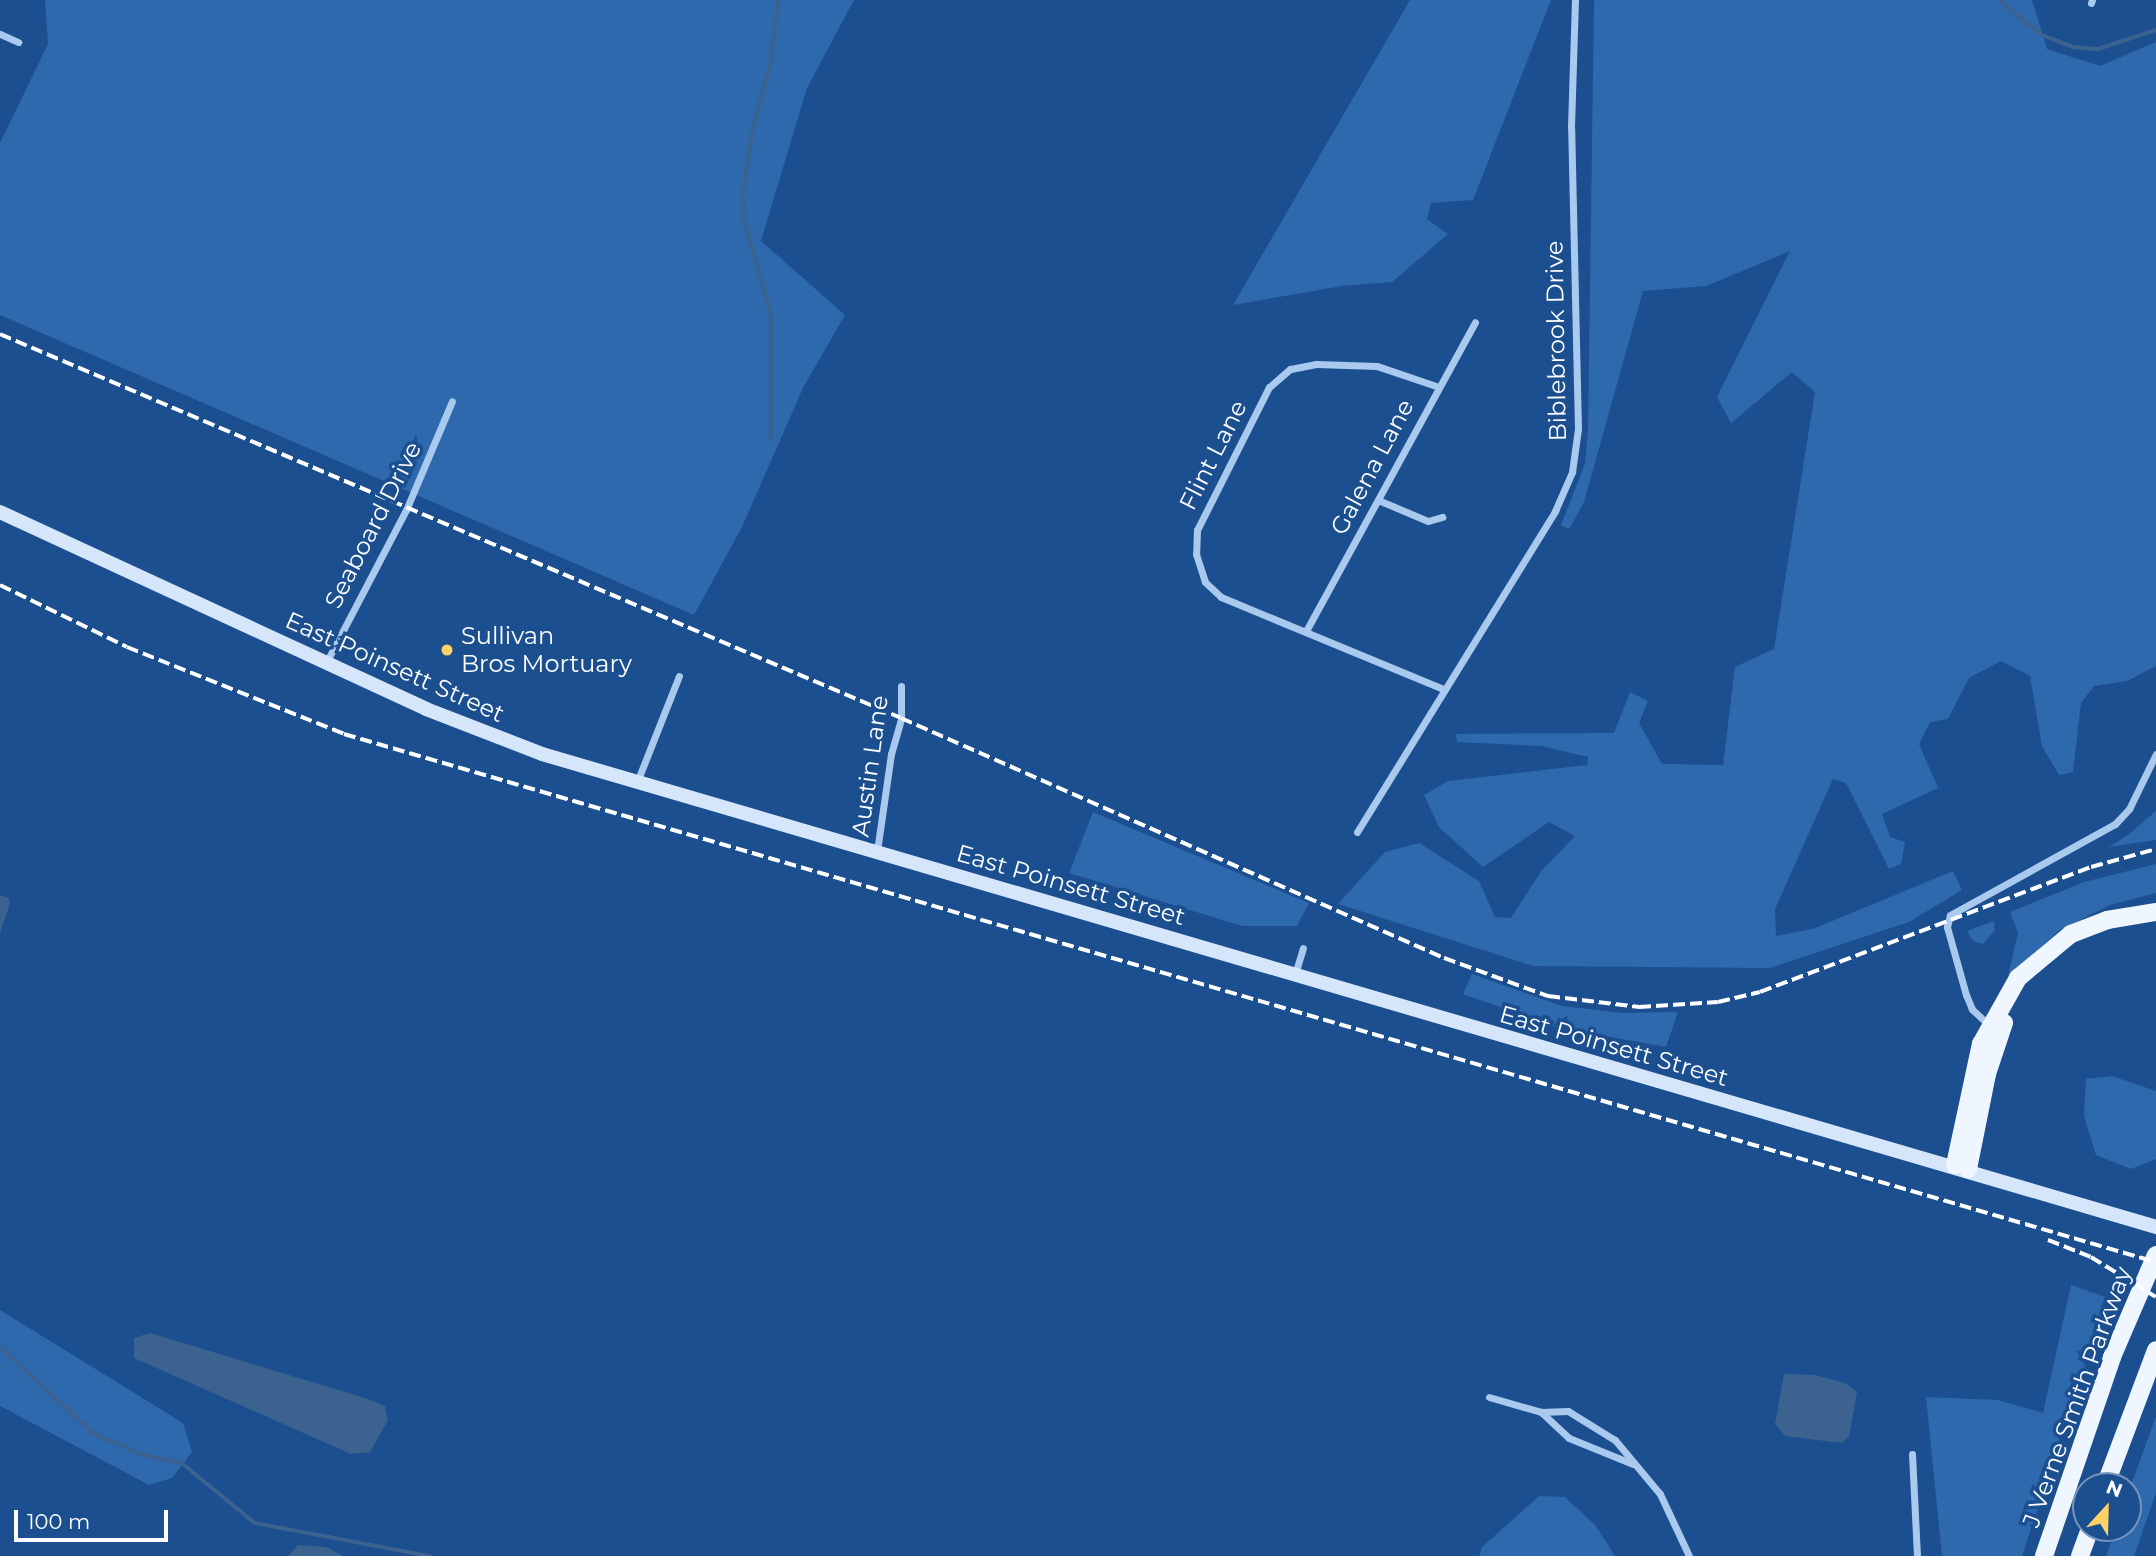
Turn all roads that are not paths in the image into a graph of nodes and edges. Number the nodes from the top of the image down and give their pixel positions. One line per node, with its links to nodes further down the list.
1 (1575, 0): 14 (street, Biblebrook Drive)
2 (0, 34): 3 (street)
3 (18, 42)
4 (1475, 322): 5 (street, Galena Lane)
5 (1436, 386): 7 (street, Galena Lane); 10 (street, Flint Lane)
6 (453, 401): 11 (street, Seaboard Drive)
7 (1378, 500): 9 (street); 10 (street, Galena Lane)
8 (0, 512): 11 (main road, East Poinsett Street)
9 (1441, 516)
10 (1306, 631): 14 (street, Flint Lane)
11 (326, 664): 16 (main road, East Poinsett Street)
12 (679, 676): 16 (street)
13 (901, 685): 18 (street, Austin Lane)
14 (1443, 689): 17 (street, Biblebrook Drive)
15 (2156, 754): 23 (street)
16 (637, 782): 18 (main road, East Poinsett Street)
17 (1357, 832)
18 (876, 852): 22 (main road, East Poinsett Street)
19 (2156, 912): 23 (main road)
20 (2156, 921): 23 (main road)
21 (1303, 948): 22 (street)
22 (1295, 974): 24 (main road, East Poinsett Street)
23 (1995, 1029): 24 (main road)
24 (1961, 1167): 25 (main road, East Poinsett Street)
25 (2156, 1227)
26 (2156, 1255): 35 (main road, J Verne Smith Parkway)
27 (2156, 1350): 32 (main road)
28 (1489, 1397): 29 (street)
29 (1541, 1412): 31 (street); 31 (street)
30 (1912, 1454): 34 (street)
31 (1637, 1466): 33 (street)
32 (2110, 1472)
33 (1689, 1556)
34 (1917, 1556)
35 (2044, 1556)

